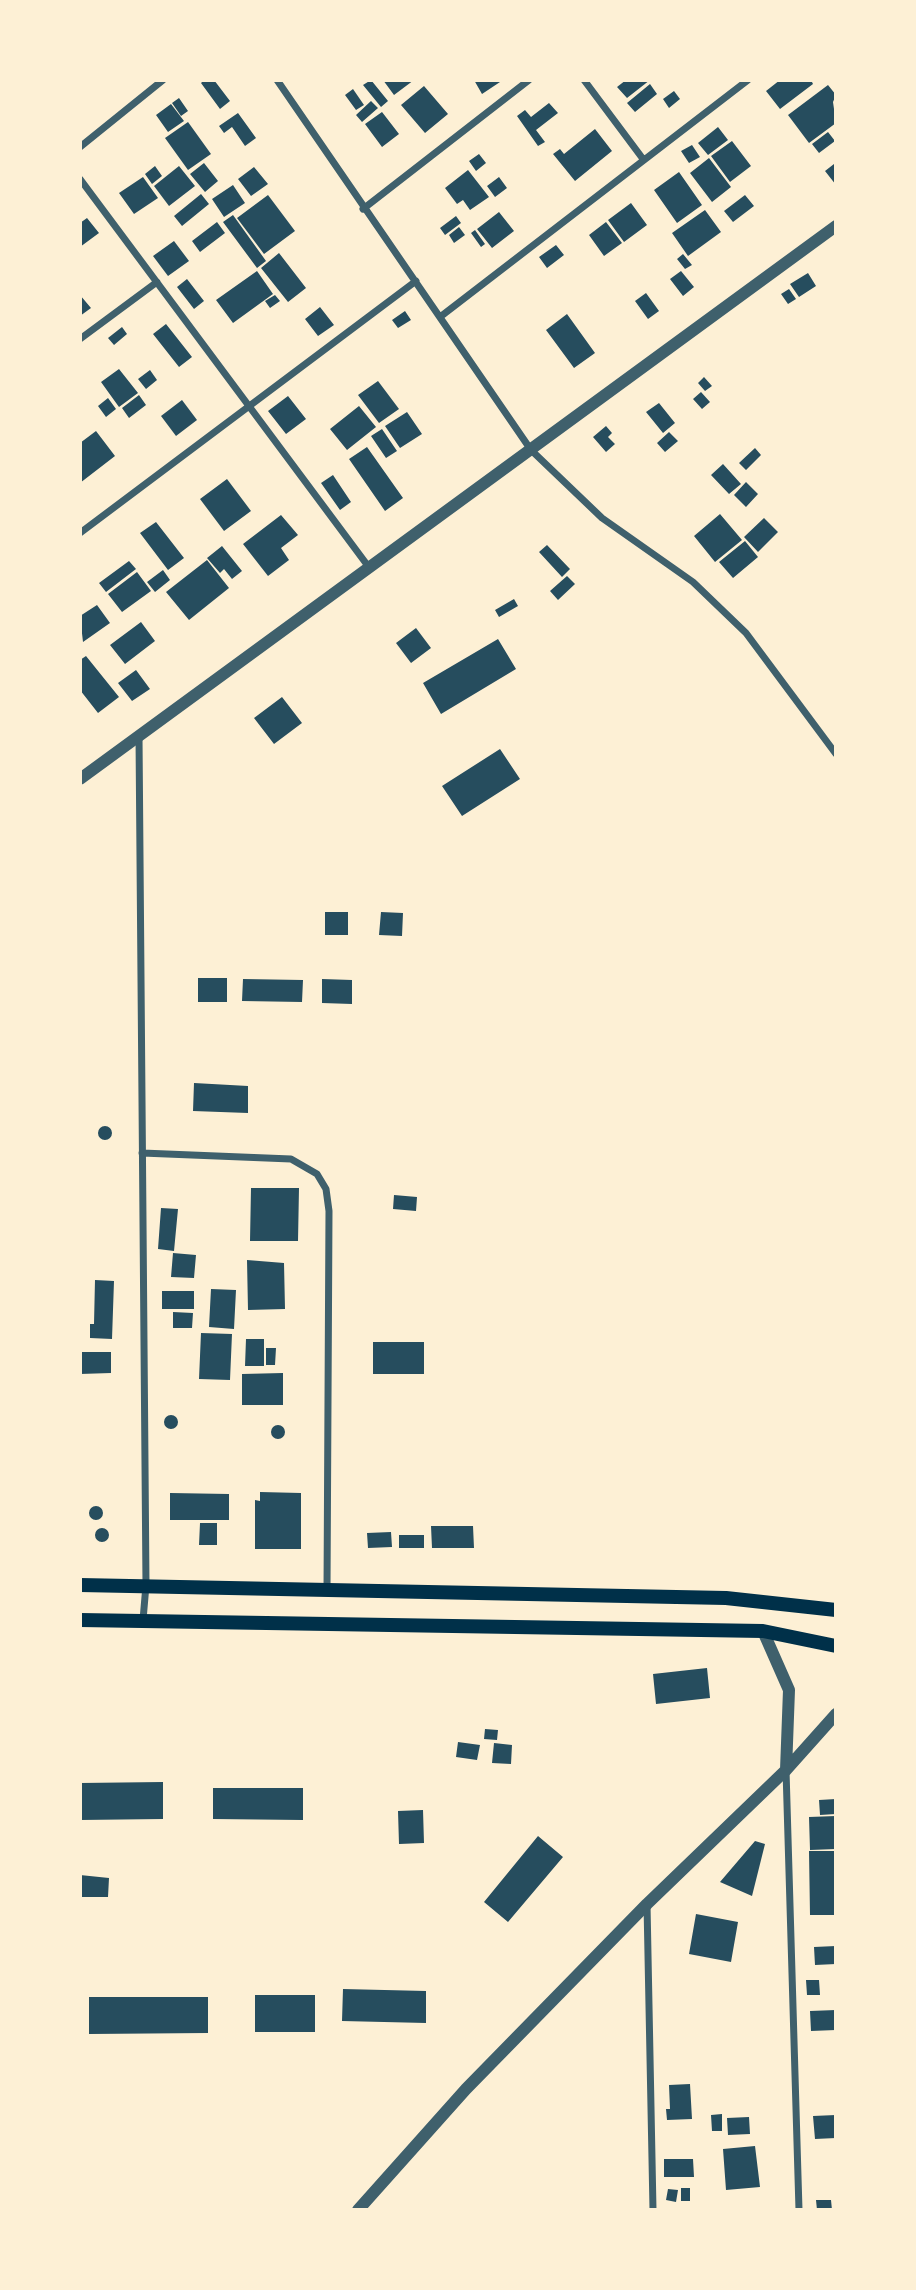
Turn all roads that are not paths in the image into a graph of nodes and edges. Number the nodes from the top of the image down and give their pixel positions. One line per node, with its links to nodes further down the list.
1 (163, 80): 6 (street)
2 (277, 80): 9 (street)
3 (529, 80): 9 (street)
4 (584, 80): 7 (street)
5 (748, 80): 7 (street)
6 (80, 147)
7 (643, 159): 13 (street)
8 (80, 178): 12 (street)
9 (363, 209): 11 (street)
10 (835, 226): 16 (street)
11 (416, 281): 13 (street); 15 (street)
12 (157, 282): 14 (street); 15 (street)
13 (440, 317): 16 (street)
14 (80, 339)
15 (249, 406): 17 (street); 18 (street)
16 (531, 450): 18 (street); 20 (street)
17 (80, 533)
18 (368, 566): 19 (street)
19 (139, 736): 21 (street); 22 (street)
20 (835, 754)
21 (80, 779)
22 (142, 1153): 24 (street); 25 (street)
23 (80, 1585): 24 (main road)
24 (146, 1585): 25 (main road); 28 (street)
25 (327, 1589): 26 (main road)
26 (835, 1610)
27 (80, 1620): 28 (main road)
28 (144, 1620): 29 (main road)
29 (763, 1631): 30 (main road); 32 (street)
30 (835, 1646)
31 (835, 1714): 32 (street)
32 (786, 1770): 33 (street); 36 (street)
33 (647, 1904): 34 (street); 35 (street)
34 (358, 2210)
35 (653, 2210)
36 (799, 2210)

